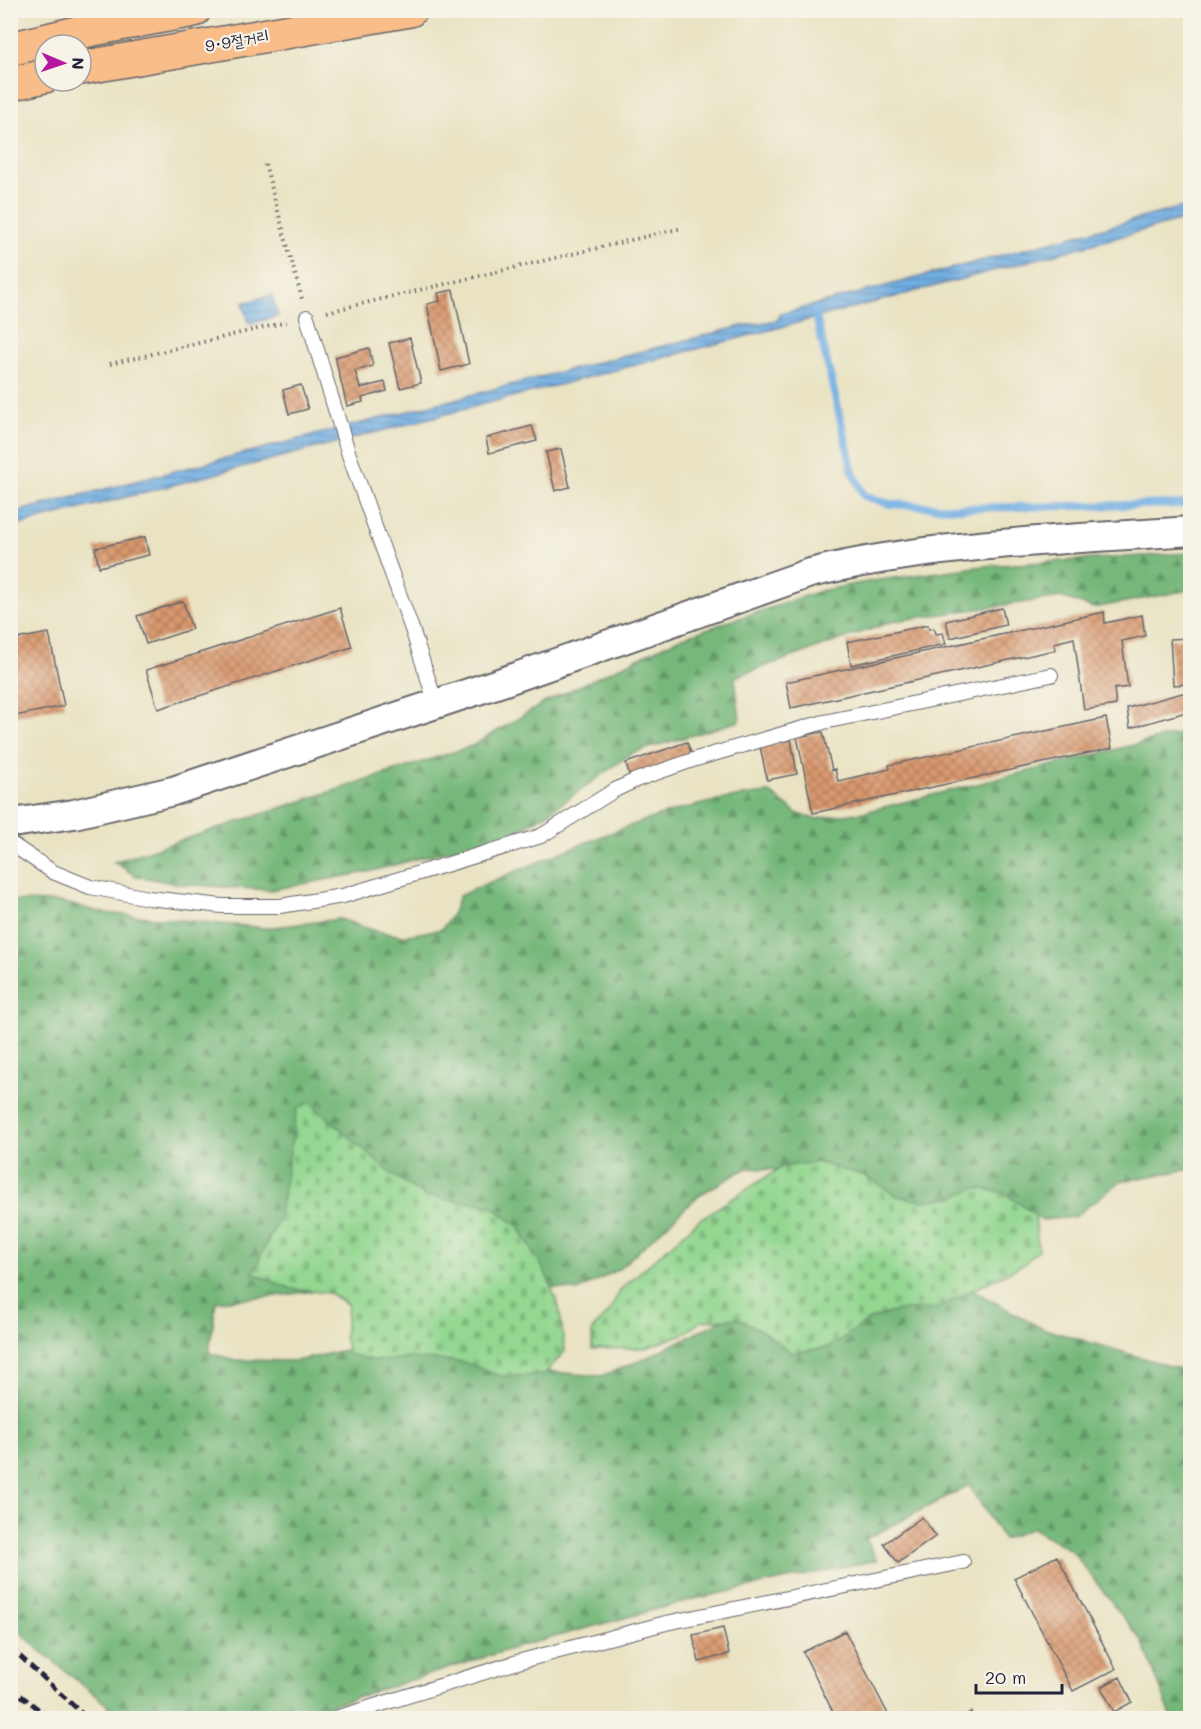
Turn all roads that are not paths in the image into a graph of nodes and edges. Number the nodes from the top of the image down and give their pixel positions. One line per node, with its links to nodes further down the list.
1 (194, 10): 3 (highway)
2 (410, 10): 4 (highway, 9·9절거리)
3 (10, 49)
4 (93, 66)
5 (33, 79): 6 (highway)
6 (10, 84)
7 (307, 317): 10 (lane)
8 (1191, 531): 10 (street)
9 (1051, 675): 12 (lane)
10 (436, 704): 11 (street)
11 (10, 821)
12 (10, 843)
13 (963, 1562): 14 (lane)
14 (336, 1719)

